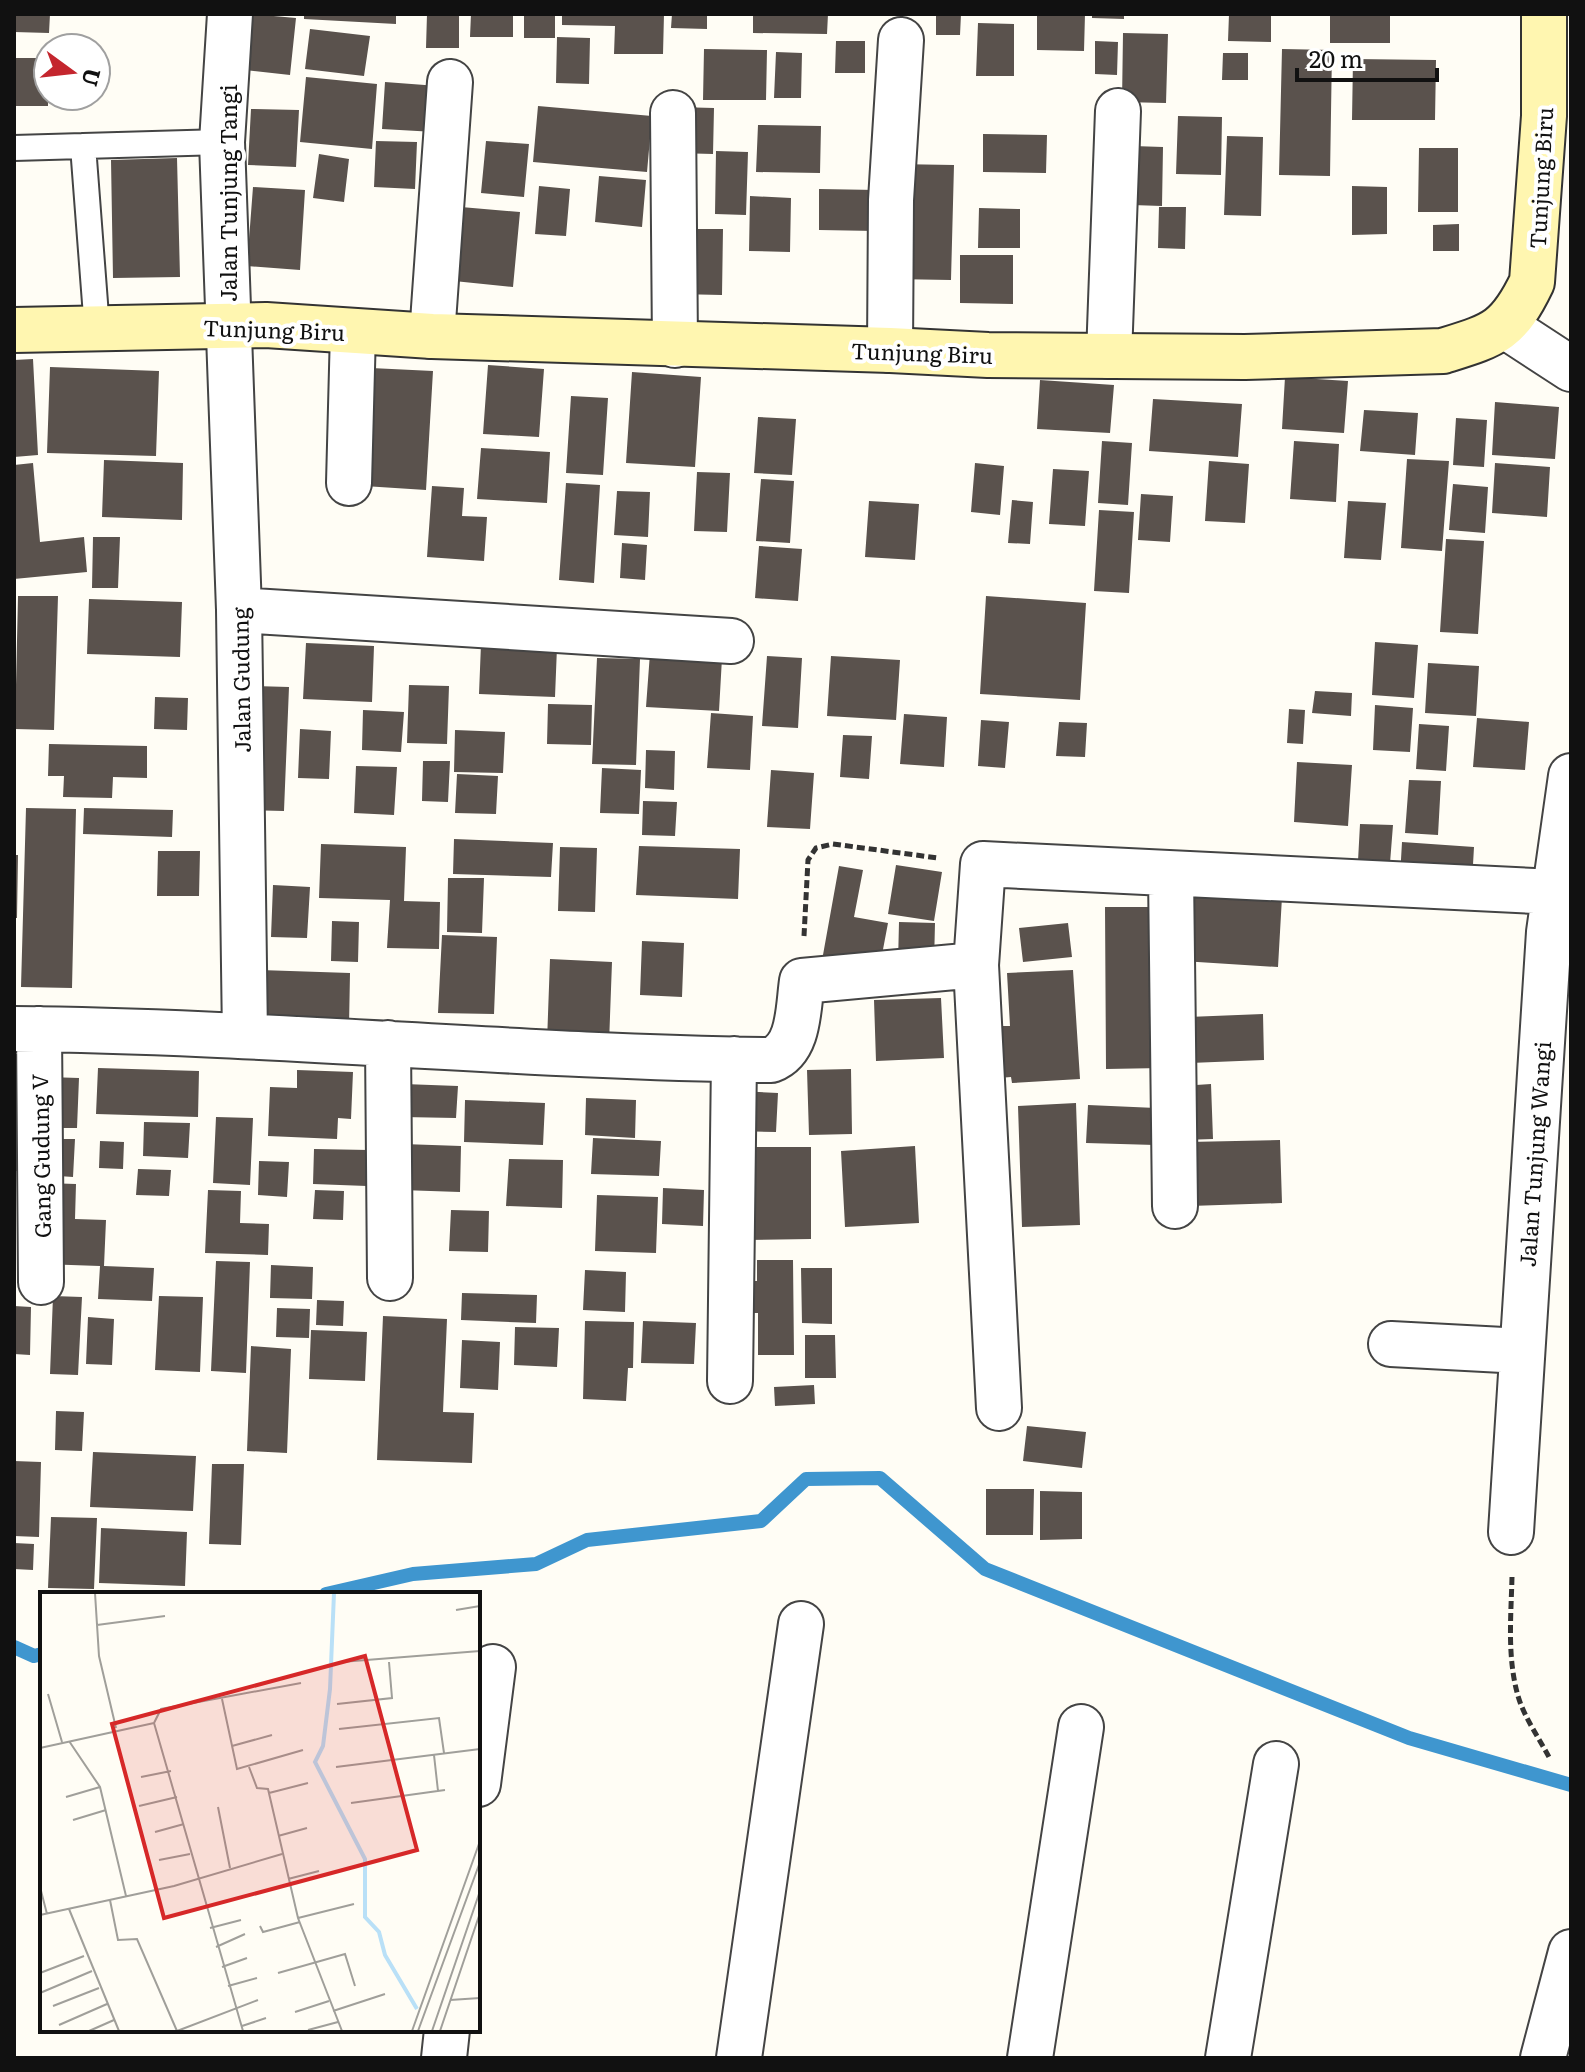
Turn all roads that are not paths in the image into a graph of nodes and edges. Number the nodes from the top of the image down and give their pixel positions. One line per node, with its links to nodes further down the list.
1 (230, 14): 7 (street, Jalan Tunjung Tangi)
2 (1553, 19): 11 (street, Tunjung Biru)
3 (901, 40): 17 (street)
4 (450, 82): 15 (street)
5 (1118, 111): 18 (street)
6 (673, 113): 16 (street)
7 (222, 142): 8 (lane); 10 (street, Jalan Tunjung Tangi)
8 (83, 146): 9 (lane); 12 (lane)
9 (14, 148)
10 (228, 324): 12 (street, Tunjung Biru); 14 (street, Tunjung Biru); 21 (street, Jalan Gudung)
11 (1505, 326): 18 (street, Tunjung Biru); 19 (street)
12 (97, 329): 13 (street, Tunjung Biru)
13 (14, 330)
14 (353, 331): 15 (street, Tunjung Biru); 20 (street)
15 (432, 336): 16 (street, Tunjung Biru)
16 (675, 345): 17 (street, Tunjung Biru)
17 (890, 350): 18 (street, Tunjung Biru)
18 (1109, 356)
19 (1571, 369)
20 (349, 483)
21 (239, 610): 22 (street); 28 (street, Jalan Gudung)
22 (731, 641)
23 (1571, 776): 25 (street, Jalan Tunjung Wangi)
24 (1171, 874): 25 (street); 26 (street); 31 (street)
25 (1555, 892): 35 (street, Jalan Tunjung Wangi)
26 (976, 965): 30 (street); 37 (street)
27 (26, 1029): 28 (street); 33 (street, Gang Gudung V)
28 (245, 1036): 29 (street)
29 (388, 1043): 30 (street); 32 (street)
30 (734, 1059): 36 (street)
31 (1175, 1206)
32 (390, 1278)
33 (41, 1282)
34 (1391, 1344): 35 (street)
35 (1522, 1351): 38 (street, Jalan Tunjung Wangi)
36 (730, 1381)
37 (999, 1408)
38 (1511, 1532)
39 (801, 1624): 47 (street)
40 (493, 1667): 43 (street)
41 (1081, 1727): 48 (street)
42 (1276, 1764): 49 (street)
43 (480, 1768)
44 (1571, 1952): 50 (street)
45 (447, 2032): 46 (street)
46 (444, 2058)
47 (739, 2058)
48 (1030, 2058)
49 (1228, 2058)
50 (1543, 2058)

